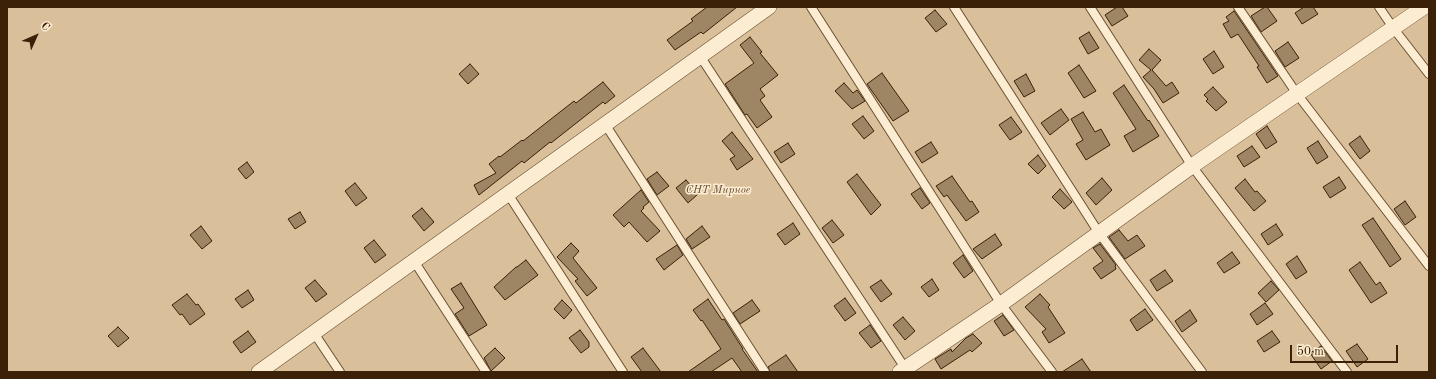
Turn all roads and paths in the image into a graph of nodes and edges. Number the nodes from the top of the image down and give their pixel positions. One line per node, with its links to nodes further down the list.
1 (769, 7): 9 (street)
2 (811, 7): 18 (lane)
3 (954, 7): 15 (lane)
4 (1090, 7): 13 (lane)
5 (1238, 7): 11 (lane)
6 (1379, 7): 8 (lane)
7 (1424, 7): 8 (street)
8 (1394, 29): 10 (lane); 11 (street)
9 (700, 56): 12 (street); 20 (lane)
10 (1429, 74)
11 (1297, 94): 13 (street); 17 (lane)
12 (605, 124): 14 (street); 25 (lane)
13 (1192, 166): 15 (street); 28 (lane)
14 (508, 194): 16 (street); 24 (lane)
15 (1099, 233): 18 (street); 27 (lane)
16 (414, 261): 19 (street); 23 (lane)
17 (1429, 266)
18 (1000, 304): 20 (street); 26 (lane)
19 (314, 333): 21 (street); 22 (lane)
20 (904, 371)
21 (259, 372)
22 (340, 372)
23 (486, 372)
24 (623, 372)
25 (765, 372)
26 (1052, 372)
27 (1202, 372)
28 (1347, 372)

